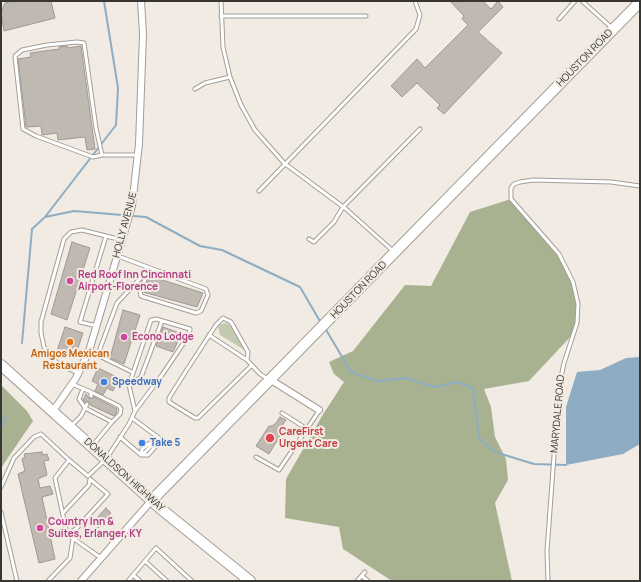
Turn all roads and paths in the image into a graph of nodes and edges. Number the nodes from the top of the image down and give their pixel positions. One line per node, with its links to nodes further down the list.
1 (141, 1): 14 (street, HOLLY AVENUE)
2 (221, 1): 7 (lane)
3 (415, 1): 16 (lane)
4 (575, 1): 9 (lane)
5 (582, 1): 10 (lane)
6 (640, 2): 10 (main road, HOUSTON ROAD)
7 (221, 16): 8 (lane); 11 (lane)
8 (366, 16)
9 (559, 19)
10 (614, 29): 23 (main road, HOUSTON ROAD)
11 (230, 77): 12 (lane); 16 (lane)
12 (195, 89)
13 (420, 129): 19 (lane)
14 (138, 154): 15 (lane); 22 (street, HOLLY AVENUE)
15 (102, 155): 15 (lane)
16 (284, 163): 18 (lane); 19 (lane)
17 (640, 186): 86 (lane, MARYDALE ROAD)
18 (259, 191)
19 (343, 207): 21 (lane); 23 (lane)
20 (106, 236): 22 (lane); 27 (lane); 35 (lane)
21 (309, 239)
22 (122, 240): 24 (street, HOLLY AVENUE)
23 (395, 253): 36 (main road, HOUSTON ROAD)
24 (117, 256): 25 (lane); 27 (street, HOLLY AVENUE)
25 (150, 268): 25 (lane); 30 (lane)
26 (162, 321): 34 (lane); 38 (lane); 46 (lane)
27 (97, 326): 29 (street, HOLLY AVENUE)
28 (209, 335): 31 (lane); 31 (lane); 33 (lane)
29 (89, 351): 30 (lane); 35 (street, HOLLY AVENUE)
30 (98, 354): 34 (lane)
31 (247, 360): 33 (lane)
32 (1, 365): 45 (main road, DONALDSON HIGHWAY)
33 (251, 366): 36 (lane)
34 (132, 372): 38 (lane)
35 (79, 373): 37 (street, HOLLY AVENUE)
36 (271, 380): 44 (street); 66 (main road, HOUSTON ROAD)
37 (72, 384): 39 (lane); 45 (street, HOLLY AVENUE)
38 (129, 385): 46 (lane)
39 (83, 389): 42 (lane); 53 (lane)
40 (87, 404): 42 (lane)
41 (95, 407): 47 (lane)
42 (85, 408): 47 (lane); 54 (lane)
43 (101, 410): 50 (lane)
44 (319, 410): 55 (lane)
45 (53, 411): 54 (main road, DONALDSON HIGHWAY)
46 (135, 411): 51 (lane)
47 (92, 412): 50 (lane)
48 (108, 413): 52 (lane)
49 (282, 413): 55 (lane)
50 (98, 415): 52 (lane)
51 (132, 418): 56 (lane); 57 (lane)
52 (105, 419): 53 (lane)
53 (112, 422): 58 (lane)
54 (70, 427): 58 (main road, DONALDSON HIGHWAY)
55 (307, 429): 60 (lane)
56 (120, 437): 59 (lane); 61 (lane)
57 (155, 442): 59 (lane); 59 (lane)
58 (92, 446): 61 (main road, DONALDSON HIGHWAY)
59 (141, 455)
60 (256, 457)
61 (106, 459): 63 (lane); 66 (main road, DONALDSON HIGHWAY)
62 (70, 460): 63 (lane); 65 (lane); 68 (lane)
63 (88, 476): 64 (lane)
64 (91, 480): 68 (lane); 69 (lane)
65 (1, 487)
66 (152, 500): 71 (street, HOUSTON ROAD); 83 (main road, DONALDSON HIGHWAY)
67 (1, 512): 76 (lane)
68 (63, 513): 69 (lane)
69 (67, 534): 70 (lane)
70 (73, 538): 71 (lane); 77 (lane)
71 (101, 558): 78 (street, HOUSTON ROAD)
72 (145, 561): 74 (lane); 81 (lane); 82 (lane)
73 (365, 572): 75 (lane)
74 (133, 575): 79 (lane); 80 (lane)
75 (362, 576): 84 (lane); 85 (lane)
76 (17, 581)
77 (48, 581)
78 (81, 581)
79 (128, 581)
80 (140, 581)
81 (166, 581)
82 (192, 581)
83 (250, 581)
84 (357, 581)
85 (368, 581)
86 (548, 581)

